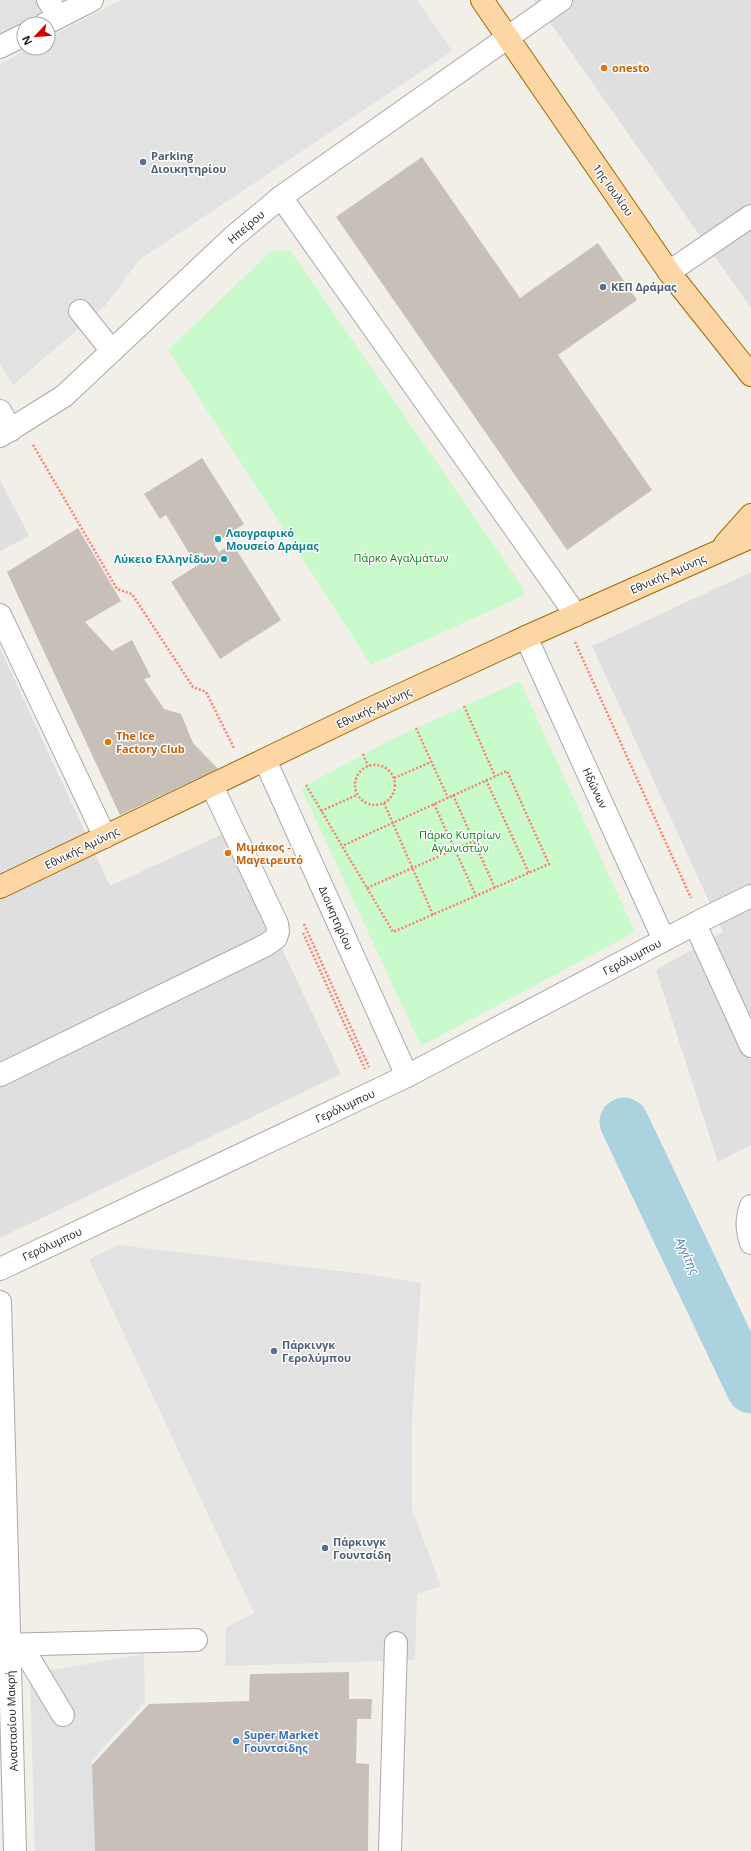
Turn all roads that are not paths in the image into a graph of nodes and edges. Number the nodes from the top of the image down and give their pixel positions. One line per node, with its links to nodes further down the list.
1 (92, 0): 4 (street)
2 (482, 0): 5 (main road, 1ης Ιουλίου)
3 (561, 0): 5 (street, Ηπείρου)
4 (51, 14)
5 (507, 36): 8 (street, Ηπείρου); 10 (main road, 1ης Ιουλίου)
6 (16, 39): 7 (street)
7 (0, 47)
8 (281, 197): 12 (street, Ηπείρου); 20 (street)
9 (751, 216): 10 (street)
10 (669, 272): 13 (main road, 1ης Ιουλίου)
11 (80, 311): 12 (street)
12 (112, 351): 15 (street, Ηπείρου)
13 (749, 376)
14 (0, 411): 15 (street)
15 (10, 430)
16 (751, 515): 18 (main road)
17 (751, 537): 18 (main road, Εθνικής Αμύνης)
18 (717, 552): 20 (main road, Εθνικής Αμύνης)
19 (0, 615): 24 (street)
20 (570, 617): 21 (main road, Εθνικής Αμύνης)
21 (526, 637): 22 (main road, Εθνικής Αμύνης); 27 (street, Ηδώνων)
22 (255, 765): 23 (main road, Εθνικής Αμύνης); 30 (street, Διοικητηρίου)
23 (212, 786): 24 (main road, Εθνικής Αμύνης); 29 (street)
24 (104, 837): 25 (main road, Εθνικής Αμύνης)
25 (0, 887)
26 (751, 896): 27 (street, Γερόλυμπου)
27 (686, 929): 28 (street, Ηδώνων); 30 (street, Γερόλυμπου)
28 (751, 1046)
29 (0, 1075)
30 (407, 1076): 33 (street, Γερόλυμπου)
31 (751, 1206): 32 (street)
32 (751, 1243)
33 (0, 1269)
34 (0, 1302): 35 (street, Αναστασίου Μακρή)
35 (2, 1415): 38 (street, Αναστασίου Μακρή)
36 (196, 1640): 38 (street)
37 (396, 1643): 41 (street)
38 (10, 1645): 39 (street); 40 (street, Αναστασίου Μακρή)
39 (63, 1715)
40 (15, 1851)
41 (390, 1851)

